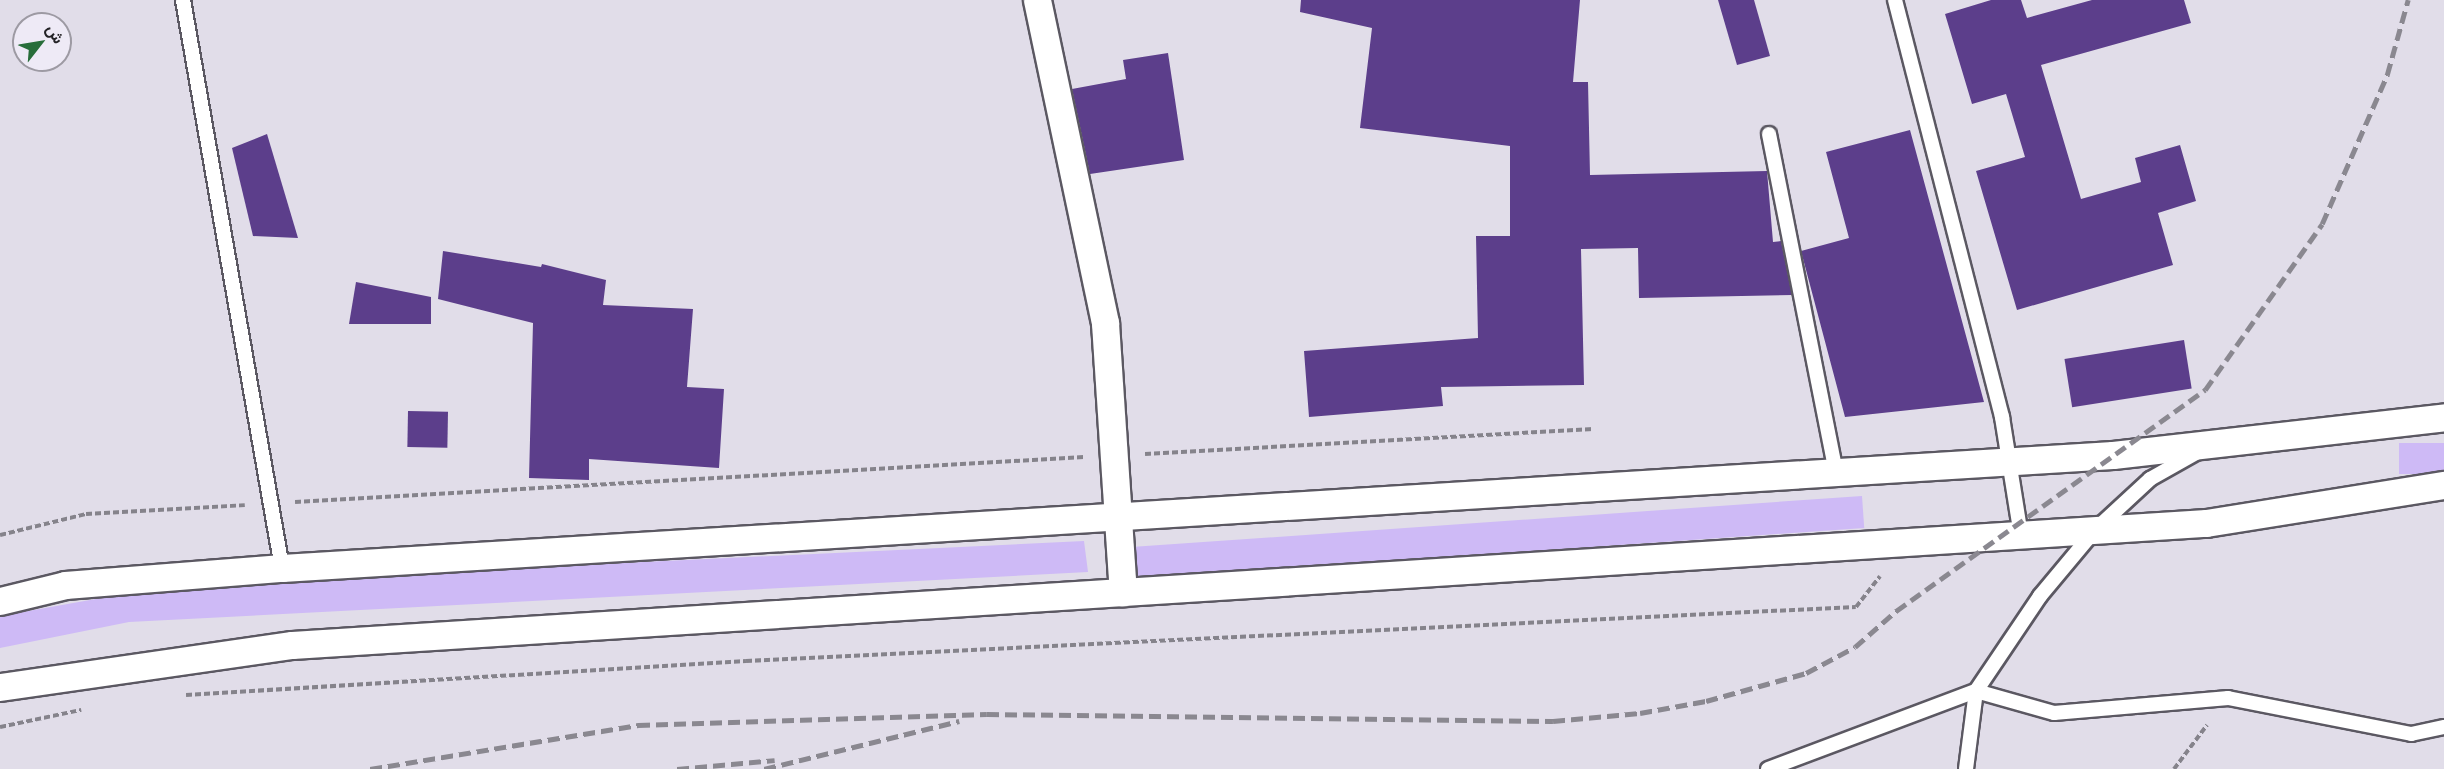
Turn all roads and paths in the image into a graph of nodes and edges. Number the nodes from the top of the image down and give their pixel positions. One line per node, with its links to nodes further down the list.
1 (183, 0): 12 (lane)
2 (1037, 0): 8 (street)
3 (1895, 0): 9 (lane)
4 (1769, 134): 10 (lane)
5 (2444, 417): 7 (street)
6 (1593, 429): 8 (path)
7 (2208, 447): 9 (street); 14 (lane)
8 (1113, 456): 12 (path); 13 (street)
9 (2009, 462): 10 (street); 16 (lane)
10 (1836, 473): 13 (street)
11 (2444, 485): 14 (street)
12 (272, 504): 15 (path); 18 (lane)
13 (1117, 517): 18 (street); 19 (street)
14 (2095, 530): 16 (street); 22 (lane)
15 (0, 535)
16 (2021, 535): 17 (street)
17 (1905, 542): 19 (street); 23 (path)
18 (282, 568): 20 (street)
19 (1123, 592): 21 (street)
20 (0, 601)
21 (0, 687)
22 (1976, 691): 24 (lane); 28 (lane); 29 (lane)
23 (175, 696)
24 (2228, 698): 27 (lane); 30 (path)
25 (93, 707): 26 (path)
26 (0, 727)
27 (2444, 727)
28 (1768, 769)
29 (1966, 769)
30 (2174, 769)

